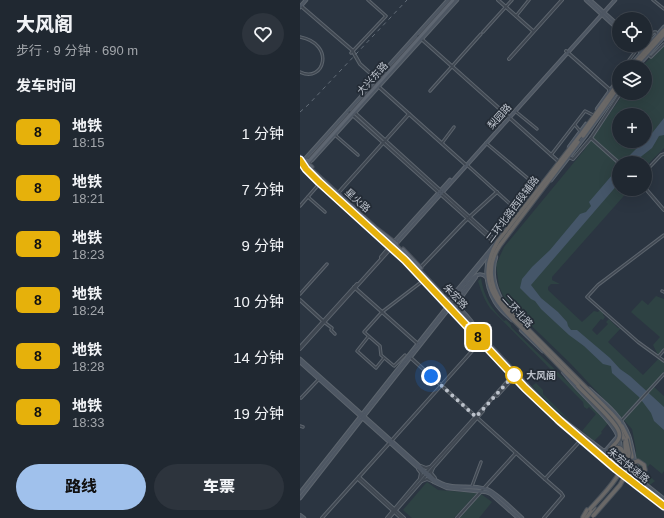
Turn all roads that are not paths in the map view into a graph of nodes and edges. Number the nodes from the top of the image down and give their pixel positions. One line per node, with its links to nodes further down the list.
1 (306, 0): 14 (main road)
2 (368, 0): 30 (street)
3 (448, 0): 27 (main road)
4 (452, 0): 27 (main road, 大兴东路)
5 (457, 0): 27 (main road)
6 (498, 0): 15 (street)
7 (512, 0): 15 (street)
8 (529, 0): 18 (street)
9 (562, 0): 22 (street)
10 (586, 0): 17 (main road)
11 (590, 0): 17 (main road)
12 (614, 0): 17 (main road, 梨园路)
13 (653, 0): 16 (street)
14 (300, 7): 30 (street)
15 (506, 7): 18 (street); 40 (street)
16 (664, 9)
17 (602, 13): 19 (main road); 20 (main road); 31 (main road, 梨园路)
18 (516, 16): 22 (street)
19 (612, 21)
20 (612, 23)
21 (664, 28): 24 (main road); 38 (highway)
22 (534, 32): 35 (street)
23 (652, 34): 24 (street)
24 (657, 35): 28 (main road)
25 (664, 35): 39 (highway)
26 (300, 36): 41 (street)
27 (419, 37): 40 (street); 42 (main road, 大兴东路)
28 (652, 40)
29 (664, 44): 34 (street)
30 (352, 52): 42 (street)
31 (567, 52): 45 (street); 49 (main road, 梨园路); 53 (main road, 梨园路)
32 (635, 52): 36 (street)
33 (641, 53): 37 (main road)
34 (650, 56)
35 (509, 59)
36 (629, 60)
37 (636, 60)
38 (637, 60)
39 (638, 60)
40 (452, 66): 44 (street); 53 (street)
41 (300, 72)
42 (378, 83): 50 (main road, 大兴东路); 51 (street)
43 (612, 89): 45 (main road)
44 (430, 91)
45 (610, 92): 52 (highway, 二环北路)
46 (612, 97): 66 (main road, 二环北路西段辅路)
47 (612, 97): 131 (highway, 二环北路)
48 (616, 100): 59 (street)
49 (515, 111): 53 (main road, 梨园路); 56 (street)
50 (352, 112): 58 (main road); 60 (street); 68 (main road, 大兴东路)
51 (410, 114): 60 (street); 62 (street)
52 (594, 115): 54 (street); 69 (main road, 二环北路西段辅路); 120 (highway, 二环北路)
53 (509, 117): 61 (main road, 梨园路); 65 (street); 70 (main road, 梨园路)
54 (575, 125): 57 (street); 65 (street)
55 (454, 126): 62 (street)
56 (537, 129)
57 (580, 130)
58 (336, 134): 64 (street); 68 (main road)
59 (589, 137): 66 (street); 67 (street)
60 (384, 142): 76 (street); 77 (street)
61 (486, 143): 70 (main road, 梨园路); 75 (street)
62 (442, 144): 70 (street)
63 (664, 154): 71 (street)
64 (358, 155)
65 (551, 155): 69 (street)
66 (569, 157): 131 (main road, 二环北路西段辅路)
67 (612, 157)
68 (303, 160): 72 (main road, 大兴东路); 76 (main road)
69 (558, 161): 75 (main road, 二环北路西段辅路)
70 (466, 164): 77 (main road, 梨园路); 78 (street)
71 (652, 165)
72 (301, 167): 73 (main road); 74 (main road)
73 (300, 172)
74 (320, 183): 80 (street); 81 (main road)
75 (538, 187): 87 (main road, 二环北路西段辅路)
76 (339, 192): 82 (main road)
77 (441, 192): 89 (street); 95 (main road, 梨园路)
78 (497, 192): 87 (street); 89 (street)
79 (652, 196): 85 (street)
80 (308, 197): 83 (street); 86 (street)
81 (339, 197): 82 (main road); 82 (main road, 星火路); 84 (main road, 星火路); 93 (main road)
82 (344, 199): 84 (main road); 93 (main road, 星火路)
83 (300, 206)
84 (354, 206): 88 (main road, 星火路)
85 (664, 210)
86 (325, 212)
87 (519, 212): 94 (main road, 二环北路西段辅路)
88 (365, 216): 90 (main road, 星火路); 91 (main road)
89 (469, 218): 94 (street); 98 (street)
90 (373, 224): 91 (main road); 95 (main road, 星火路)
91 (378, 227): 95 (main road)
92 (664, 235): 114 (street)
93 (382, 236): 95 (main road, 星火路)
94 (495, 243): 96 (main road, 二环北路西段辅路); 104 (main road)
95 (393, 244): 98 (main road, 朱宏路); 101 (street)
96 (490, 253): 99 (main road, 二环北路西段辅路); 104 (main road)
97 (327, 264): 102 (street)
98 (418, 270): 100 (main road); 104 (main road, 朱宏路); 104 (main road, 朱宏路)
99 (487, 278): 104 (main road); 120 (main road, 二环北路西段辅路)
100 (424, 280): 104 (main road); 105 (street)
101 (354, 287): 105 (street); 106 (street)
102 (300, 294)
103 (300, 300): 106 (street)
104 (451, 304): 109 (main road, 朱宏路); 109 (main road, 朱宏路); 110 (main road)
105 (382, 312): 108 (street); 110 (street)
106 (324, 322): 107 (street); 111 (street)
107 (335, 334)
108 (369, 336): 115 (street); 115 (street)
109 (483, 339): 122 (main road, 朱宏路); 126 (street); 128 (main road, 朱宏路)
110 (419, 346): 116 (main road); 129 (main road)
111 (300, 348)
112 (664, 350): 114 (street)
113 (405, 355): 115 (street)
114 (658, 357): 118 (street)
115 (384, 358)
116 (411, 358): 126 (street); 129 (main road)
117 (300, 359): 129 (main road)
118 (664, 360)
119 (300, 362): 124 (main road)
120 (563, 370): 123 (highway); 125 (main road, 二环北路西段辅路); 133 (highway, 二环北路)
121 (664, 374): 131 (street)
122 (514, 375): 130 (street); 134 (main road, 朱宏路)
123 (567, 376): 125 (main road); 159 (highway, bridge)
124 (319, 379): 127 (street); 129 (main road)
125 (570, 380): 132 (main road, 二环北路西段辅路)
126 (442, 386): 130 (street); 135 (street)
127 (301, 398)
128 (554, 412): 134 (main road, 朱宏路); 136 (main road, 朱宏路)
129 (362, 416): 135 (main road); 157 (main road); 158 (main road)
130 (477, 417): 137 (street); 141 (street)
131 (620, 421): 133 (highway, 二环北路); 138 (highway); 138 (main road, 二环北路西段辅路)
132 (618, 435): 136 (main road); 139 (main road, 二环北路西段辅路)
133 (625, 439): 164 (highway, 二环北路, bridge); 168 (highway, 二环北路, bridge)
134 (582, 440): 143 (highway, 朱宏快速路, bridge); 145 (main road); 149 (street); 159 (highway, 朱宏快速路, bridge)
135 (391, 442): 144 (main road); 148 (street)
136 (602, 451): 142 (main road, 朱宏路)
137 (516, 453): 149 (street); 156 (street)
138 (632, 453): 139 (main road); 147 (main road); 153 (main road, 二环北路西段辅路)
139 (622, 454): 142 (main road)
140 (481, 462): 155 (street)
141 (436, 463): 144 (street); 146 (street); 151 (street)
142 (620, 463): 145 (main road); 147 (main road, 朱宏路)
143 (616, 464): 147 (highway, 朱宏快速路, bridge); 164 (highway, bridge)
144 (418, 466): 146 (main road); 152 (street)
145 (618, 471): 150 (main road); 164 (main road)
146 (426, 473): 151 (main road); 152 (street); 154 (street)
147 (630, 473): 150 (main road); 153 (main road, 朱宏路); 159 (highway, 朱宏快速路, bridge); 168 (highway, bridge)
148 (359, 478): 163 (street); 169 (street)
149 (545, 479): 173 (street)
150 (626, 480): 165 (main road); 168 (main road)
151 (435, 481): 154 (street); 155 (main road)
152 (418, 482): 160 (street)
153 (645, 483): 159 (main road, 朱宏路)
154 (416, 486): 160 (street)
155 (471, 488): 156 (main road)
156 (483, 490): 161 (main road); 171 (street)
157 (300, 493)
158 (300, 498)
159 (660, 500): 162 (highway, 朱宏快速路)
160 (401, 502): 163 (street); 166 (street); 167 (street)
161 (502, 503): 172 (main road); 172 (main road)
162 (664, 504)
163 (388, 505): 166 (street); 170 (street)
164 (591, 509): 168 (highway, 二环北路); 168 (highway)
165 (664, 509)
166 (394, 511): 167 (street); 170 (street)
167 (402, 517): 170 (street)
168 (589, 517)
169 (322, 518)
170 (388, 518)
171 (457, 518)
172 (519, 518)
173 (544, 518)

